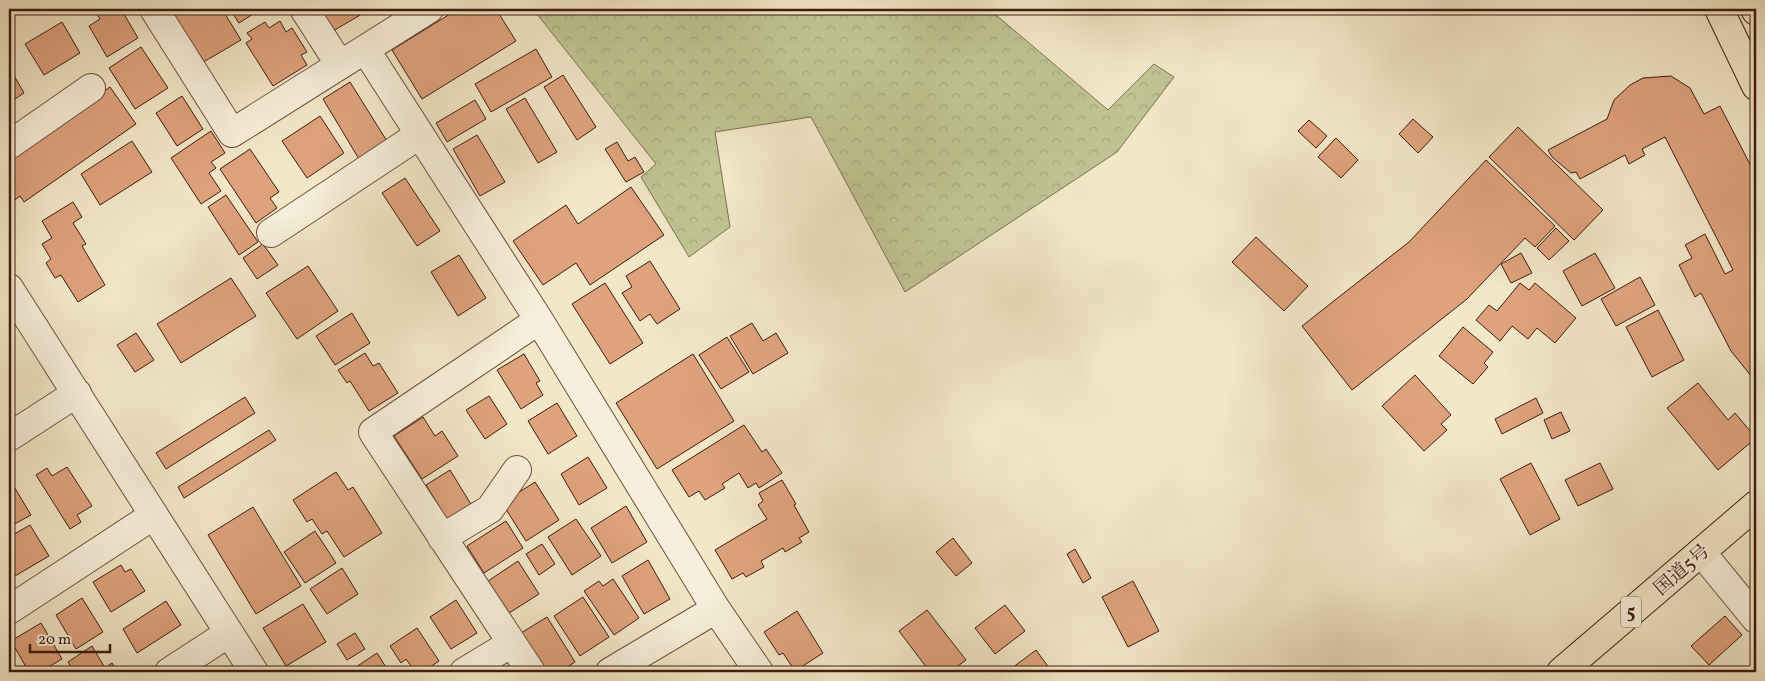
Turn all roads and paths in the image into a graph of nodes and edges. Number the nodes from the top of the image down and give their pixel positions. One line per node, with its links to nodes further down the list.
1 (154, 9): 6 (street)
2 (304, 9): 6 (street)
3 (428, 9): 5 (street)
4 (1719, 9): 7 (main road)
5 (364, 50): 6 (street); 9 (street)
6 (340, 65)
7 (1756, 86)
8 (91, 88): 10 (street)
9 (420, 135): 11 (street); 13 (street)
10 (9, 145)
11 (271, 233)
12 (9, 288): 14 (street)
13 (539, 320): 19 (street); 22 (street)
14 (77, 393): 15 (street); 17 (street)
15 (9, 437)
16 (516, 470): 19 (street)
17 (154, 515): 21 (street); 24 (street)
18 (1753, 515): 20 (main road, 国道5号 / 5)
19 (442, 538): 25 (street)
20 (1701, 552): 23 (street); 32 (main road, 国道5号 / 5)
21 (9, 610)
22 (716, 610): 30 (street); 31 (street)
23 (1756, 618)
24 (229, 633): 26 (street); 27 (street)
25 (512, 643): 28 (street); 29 (street)
26 (169, 672)
27 (254, 672)
28 (464, 672)
29 (531, 672)
30 (610, 672)
31 (759, 672)
32 (1561, 672)

